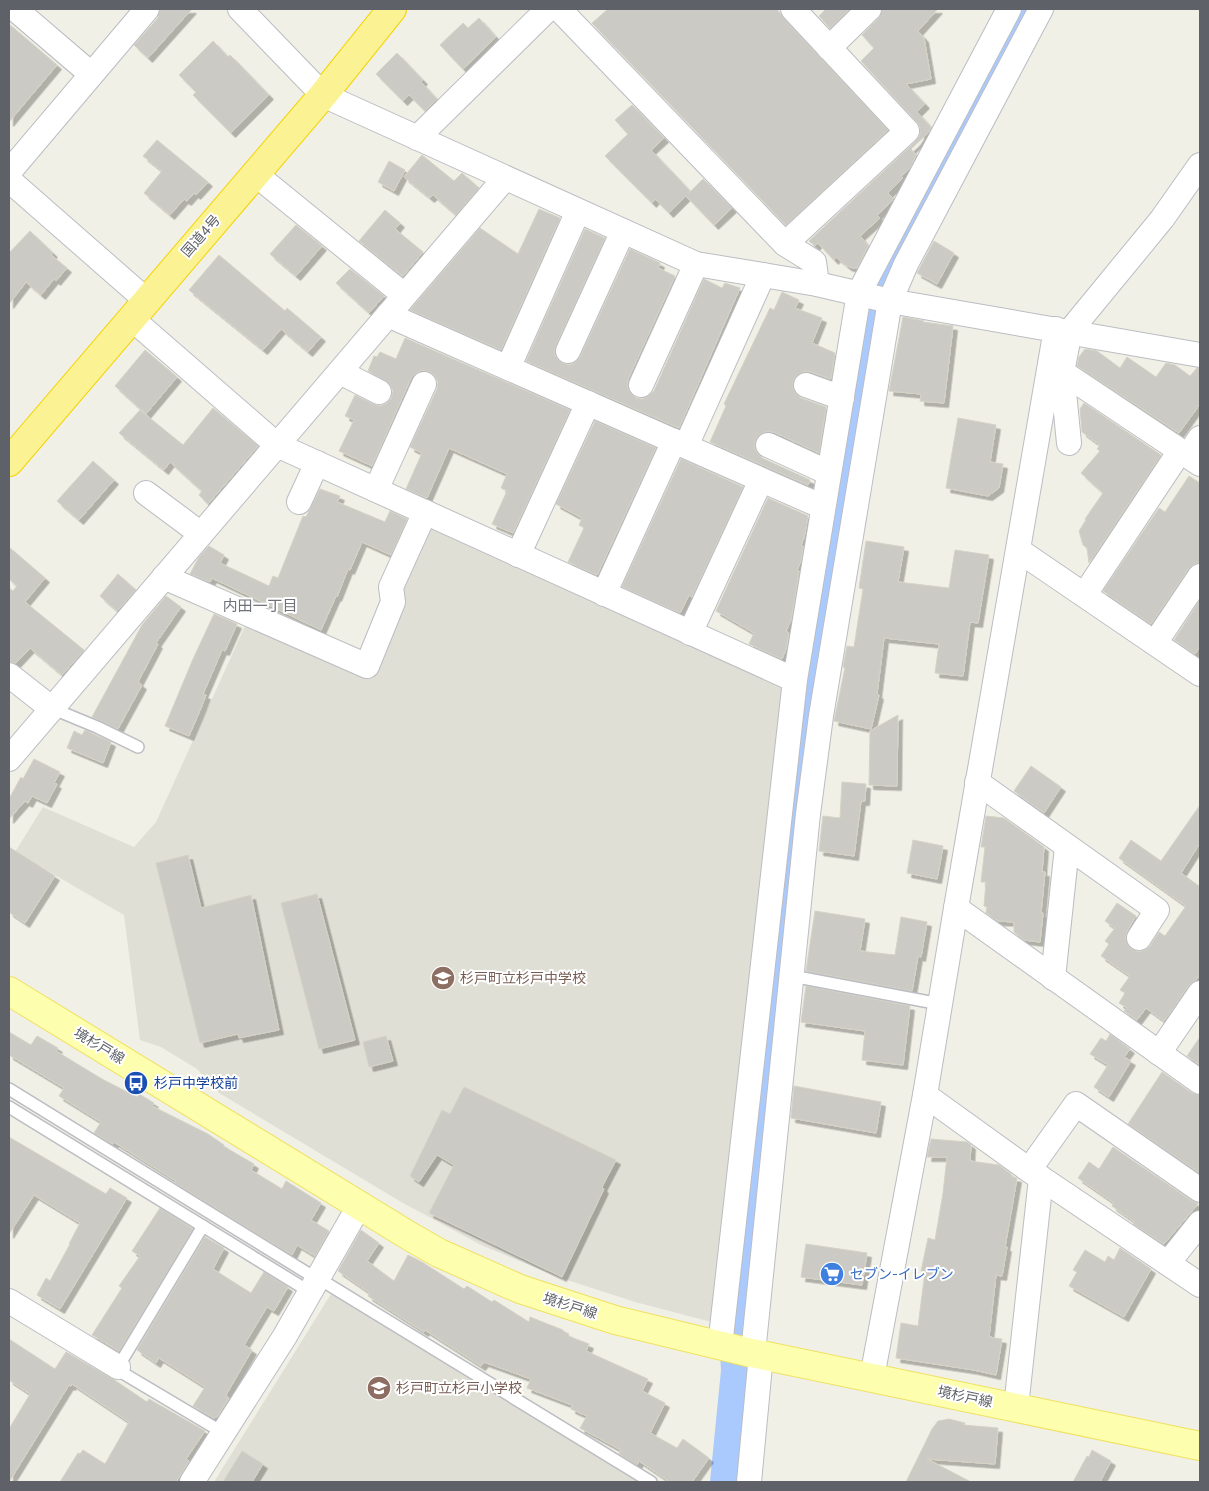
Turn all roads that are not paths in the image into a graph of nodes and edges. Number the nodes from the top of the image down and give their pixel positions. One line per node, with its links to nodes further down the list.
1 (15, 9): 12 (street)
2 (147, 9): 12 (street)
3 (240, 9): 13 (street)
4 (391, 9): 13 (highway, 国道4号)
5 (548, 9): 15 (street)
6 (559, 9): 24 (street)
7 (793, 9): 11 (street)
8 (869, 9): 11 (street)
9 (1010, 9): 16 (street)
10 (1041, 9): 30 (street)
11 (829, 48): 14 (street)
12 (92, 74): 18 (street)
13 (323, 95): 15 (street); 19 (highway, 国道4号)
14 (907, 131): 16 (street); 24 (street)
15 (417, 138): 20 (street)
16 (931, 156): 28 (street)
17 (1200, 166): 33 (street)
18 (9, 172)
19 (254, 173): 29 (street); 31 (highway, 国道4号)
20 (505, 178): 22 (street); 29 (street)
21 (9, 180): 31 (street)
22 (578, 211): 23 (street); 36 (street)
23 (623, 231): 25 (street); 34 (street)
24 (785, 244): 27 (street)
25 (696, 264): 26 (street); 40 (street)
26 (763, 275): 27 (street); 46 (street)
27 (817, 284): 28 (street)
28 (859, 293): 30 (street); 43 (street)
29 (404, 295): 32 (street)
30 (890, 302): 33 (street); 78 (street)
31 (138, 309): 47 (street); 50 (highway, 国道4号)
32 (388, 315): 36 (street); 37 (street)
33 (1063, 330): 35 (street); 38 (street); 60 (street)
34 (568, 351)
35 (1200, 355)
36 (508, 368): 44 (street)
37 (340, 372): 42 (street); 47 (street)
38 (1062, 372): 45 (street); 49 (street)
39 (424, 384): 54 (street)
40 (641, 385)
41 (806, 385): 43 (street)
42 (380, 392)
43 (842, 398): 52 (street)
44 (588, 403): 46 (street); 61 (street)
45 (1069, 443)
46 (680, 444): 53 (street); 64 (street)
47 (277, 445): 51 (street); 59 (street)
48 (768, 445): 52 (street)
49 (1192, 452): 65 (street)
50 (12, 454)
51 (317, 463): 54 (street); 56 (street)
52 (829, 473): 57 (street)
53 (761, 480): 57 (street); 66 (street)
54 (376, 490): 58 (street)
55 (146, 493): 59 (street)
56 (299, 502)
57 (824, 507): 70 (street)
58 (425, 512): 61 (street); 63 (street)
59 (200, 534): 63 (street)
60 (1018, 550): 65 (street); 74 (street)
61 (518, 555): 64 (street)
62 (1200, 576): 67 (street)
63 (164, 577): 71 (street)
64 (604, 594): 66 (street)
65 (1085, 594): 67 (street)
66 (690, 633): 70 (street)
67 (1155, 643): 68 (street)
68 (1198, 669)
69 (9, 675): 71 (street)
70 (794, 680): 97 (street)
71 (51, 708): 72 (lane); 73 (street)
72 (138, 747)
73 (9, 759)
74 (977, 782): 75 (street); 76 (street)
75 (1067, 846): 77 (street); 79 (street)
76 (956, 908): 79 (street); 82 (street)
77 (1139, 938)
78 (792, 976): 82 (lane); 97 (street)
79 (1053, 978): 83 (street)
80 (9, 991): 90 (main road, 境杉戸線)
81 (1200, 993): 83 (street)
82 (940, 1004): 86 (street)
83 (1159, 1053): 84 (street)
84 (1200, 1082)
85 (9, 1089): 94 (lane)
86 (925, 1095): 88 (street); 99 (street)
87 (9, 1107): 92 (lane)
88 (1035, 1174): 89 (street); 93 (street); 100 (street)
89 (1200, 1190)
90 (359, 1206): 94 (street); 97 (main road, 境杉戸線)
91 (1200, 1224): 93 (street)
92 (204, 1226): 94 (lane); 98 (lane)
93 (1168, 1263): 95 (street)
94 (313, 1285): 101 (street); 104 (lane)
95 (1200, 1285)
96 (9, 1301): 98 (street)
97 (742, 1351): 99 (main road, 境杉戸線); 105 (street)
98 (118, 1367): 101 (lane)
99 (872, 1377): 100 (main road, 境杉戸線)
100 (1016, 1407): 102 (main road, 境杉戸線)
101 (222, 1432): 103 (street)
102 (1200, 1446)
103 (192, 1482)
104 (651, 1482)
105 (749, 1482)

